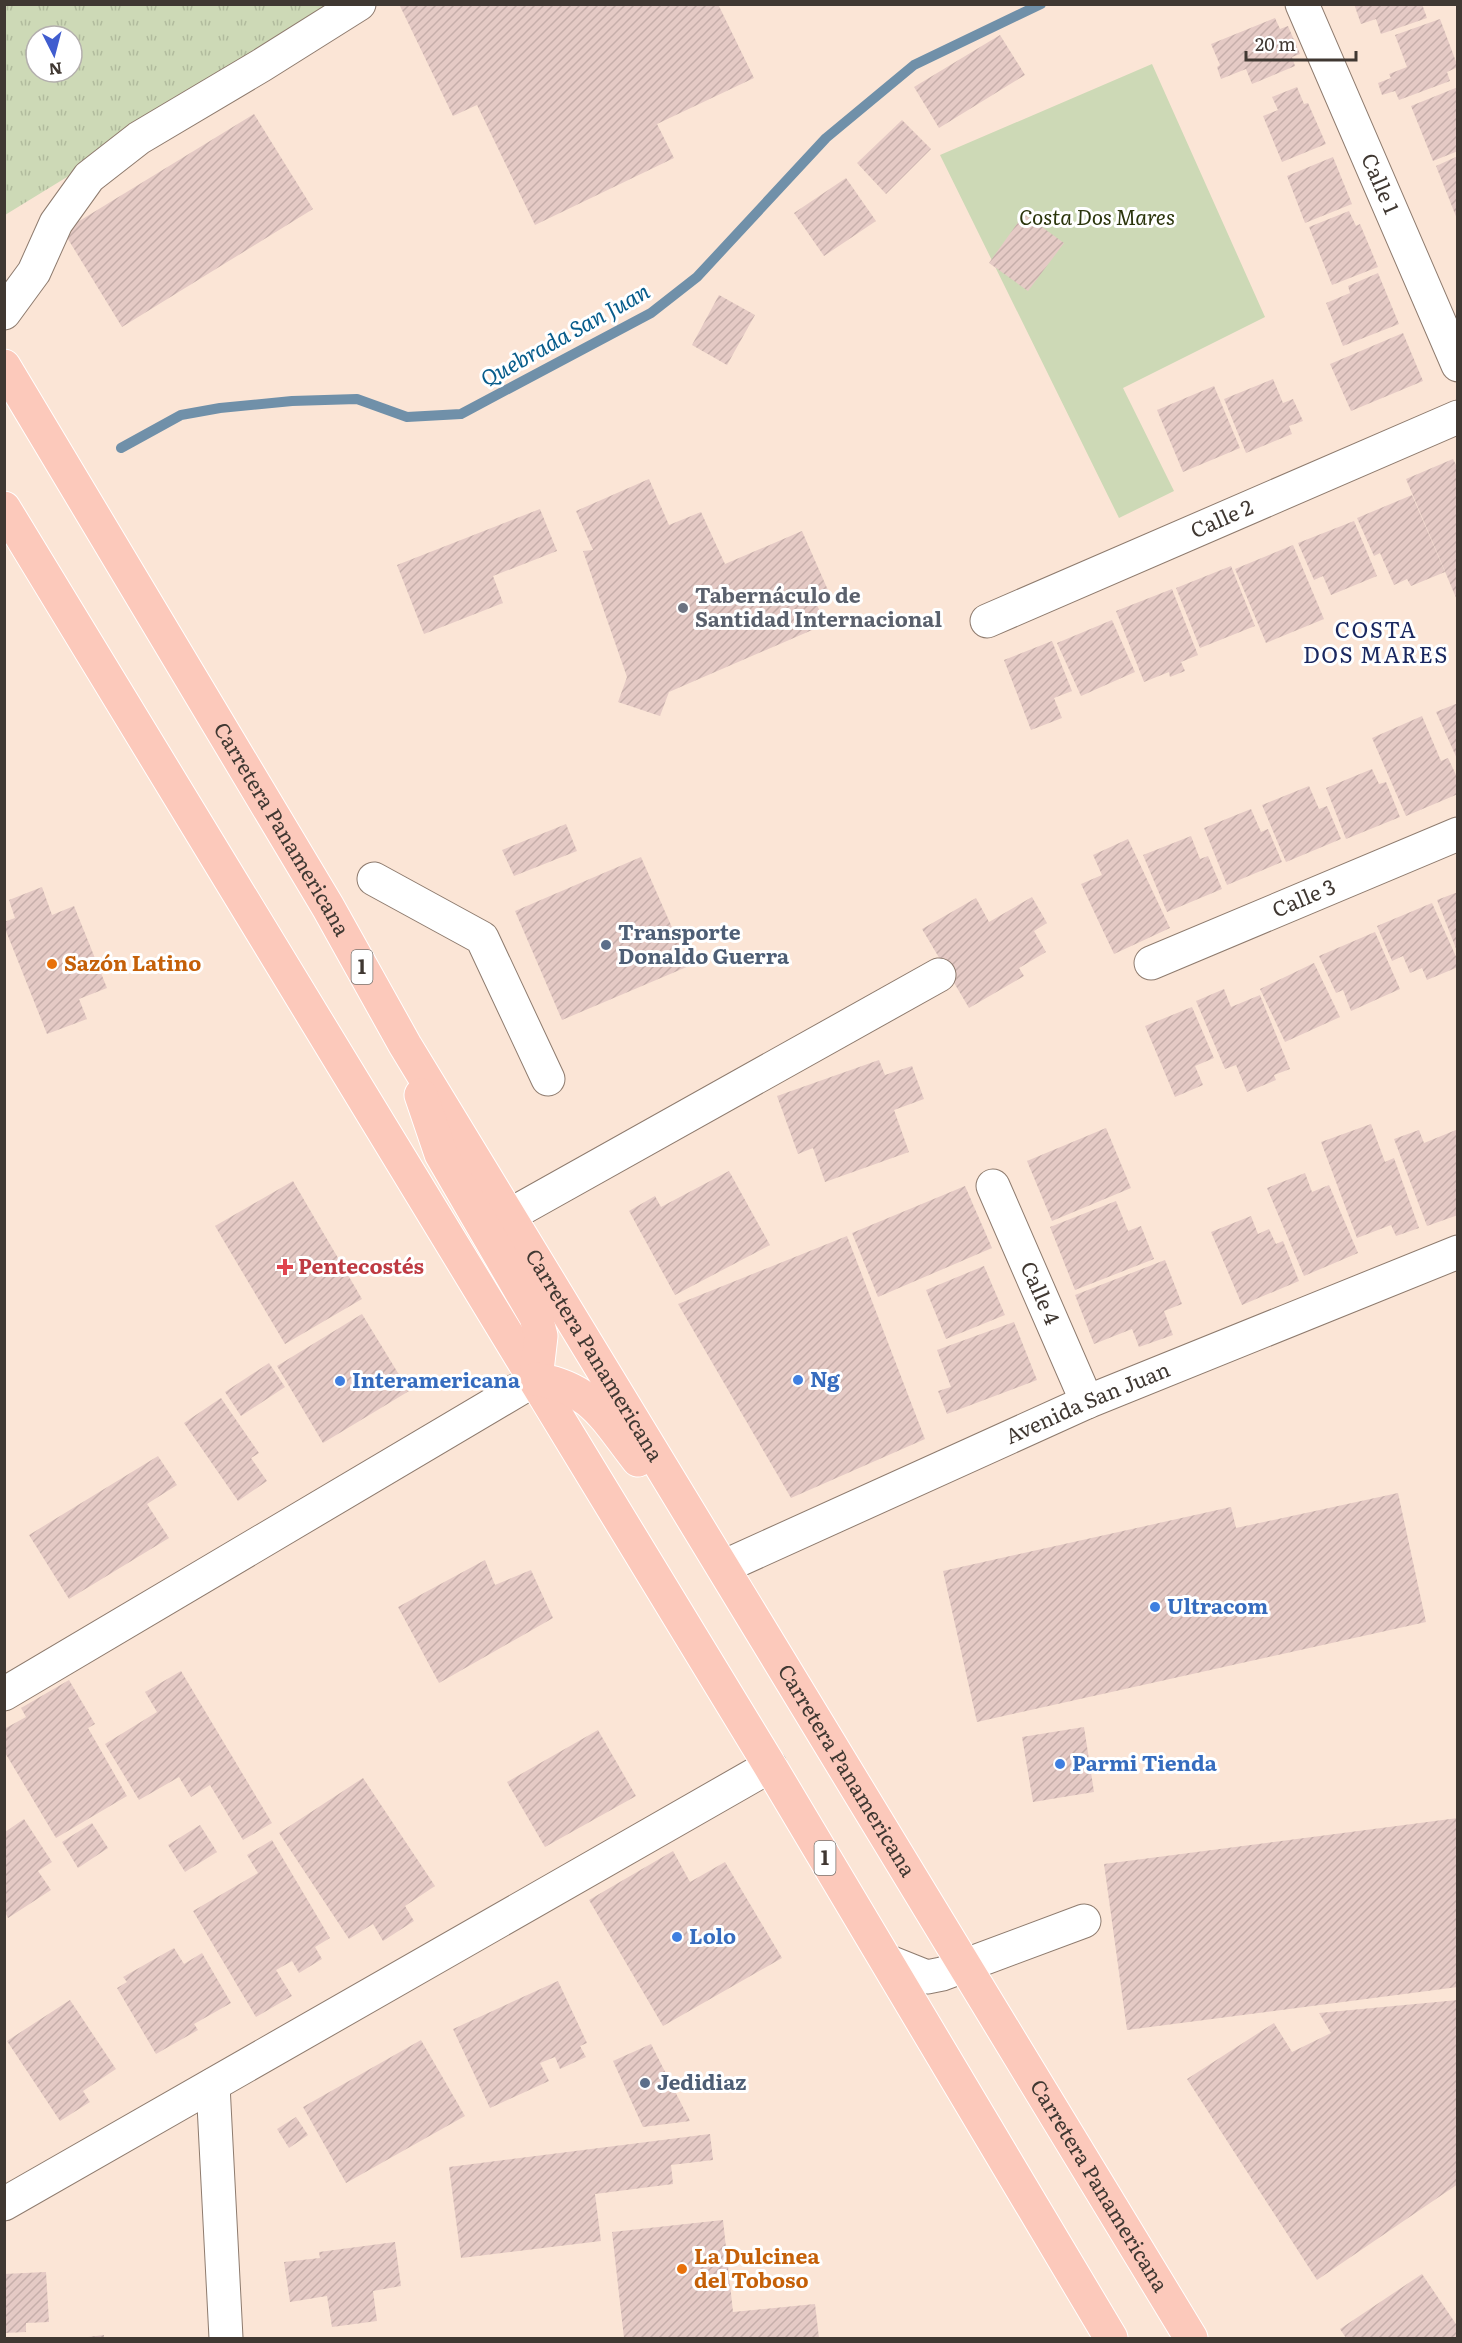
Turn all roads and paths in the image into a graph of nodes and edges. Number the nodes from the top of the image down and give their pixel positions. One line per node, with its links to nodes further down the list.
1 (359, 4): 3 (street)
2 (1302, 4): 4 (street, Calle 1)
3 (4, 314)
4 (1458, 365)
5 (4, 366): 13 (highway, Carretera Panamericana / 1)
6 (1458, 417): 8 (street, Calle 2)
7 (4, 508): 18 (highway, 1)
8 (987, 621)
9 (1458, 834): 11 (street, Calle 3)
10 (374, 879): 14 (street)
11 (1151, 963)
12 (939, 975): 16 (street)
13 (405, 1045): 16 (highway, Carretera Panamericana / 1); 18 (highway)
14 (548, 1079)
15 (993, 1186): 19 (street, Calle 4)
16 (510, 1215): 20 (highway, Carretera Panamericana / 1)
17 (1458, 1252): 19 (street, Avenida San Juan)
18 (536, 1378): 20 (highway); 22 (street); 23 (highway, 1)
19 (1087, 1402): 21 (street, Avenida San Juan)
20 (696, 1523): 21 (highway, Carretera Panamericana / 1)
21 (723, 1567): 26 (highway, Carretera Panamericana / 1)
22 (4, 1694)
23 (770, 1766): 25 (highway, 1); 27 (street)
24 (1084, 1921): 26 (street)
25 (887, 1961): 26 (street); 30 (highway, 1)
26 (965, 1966): 31 (highway, Carretera Panamericana / 1)
27 (213, 2085): 28 (street); 29 (street)
28 (4, 2204)
29 (226, 2338)
30 (1112, 2338)
31 (1191, 2338)

